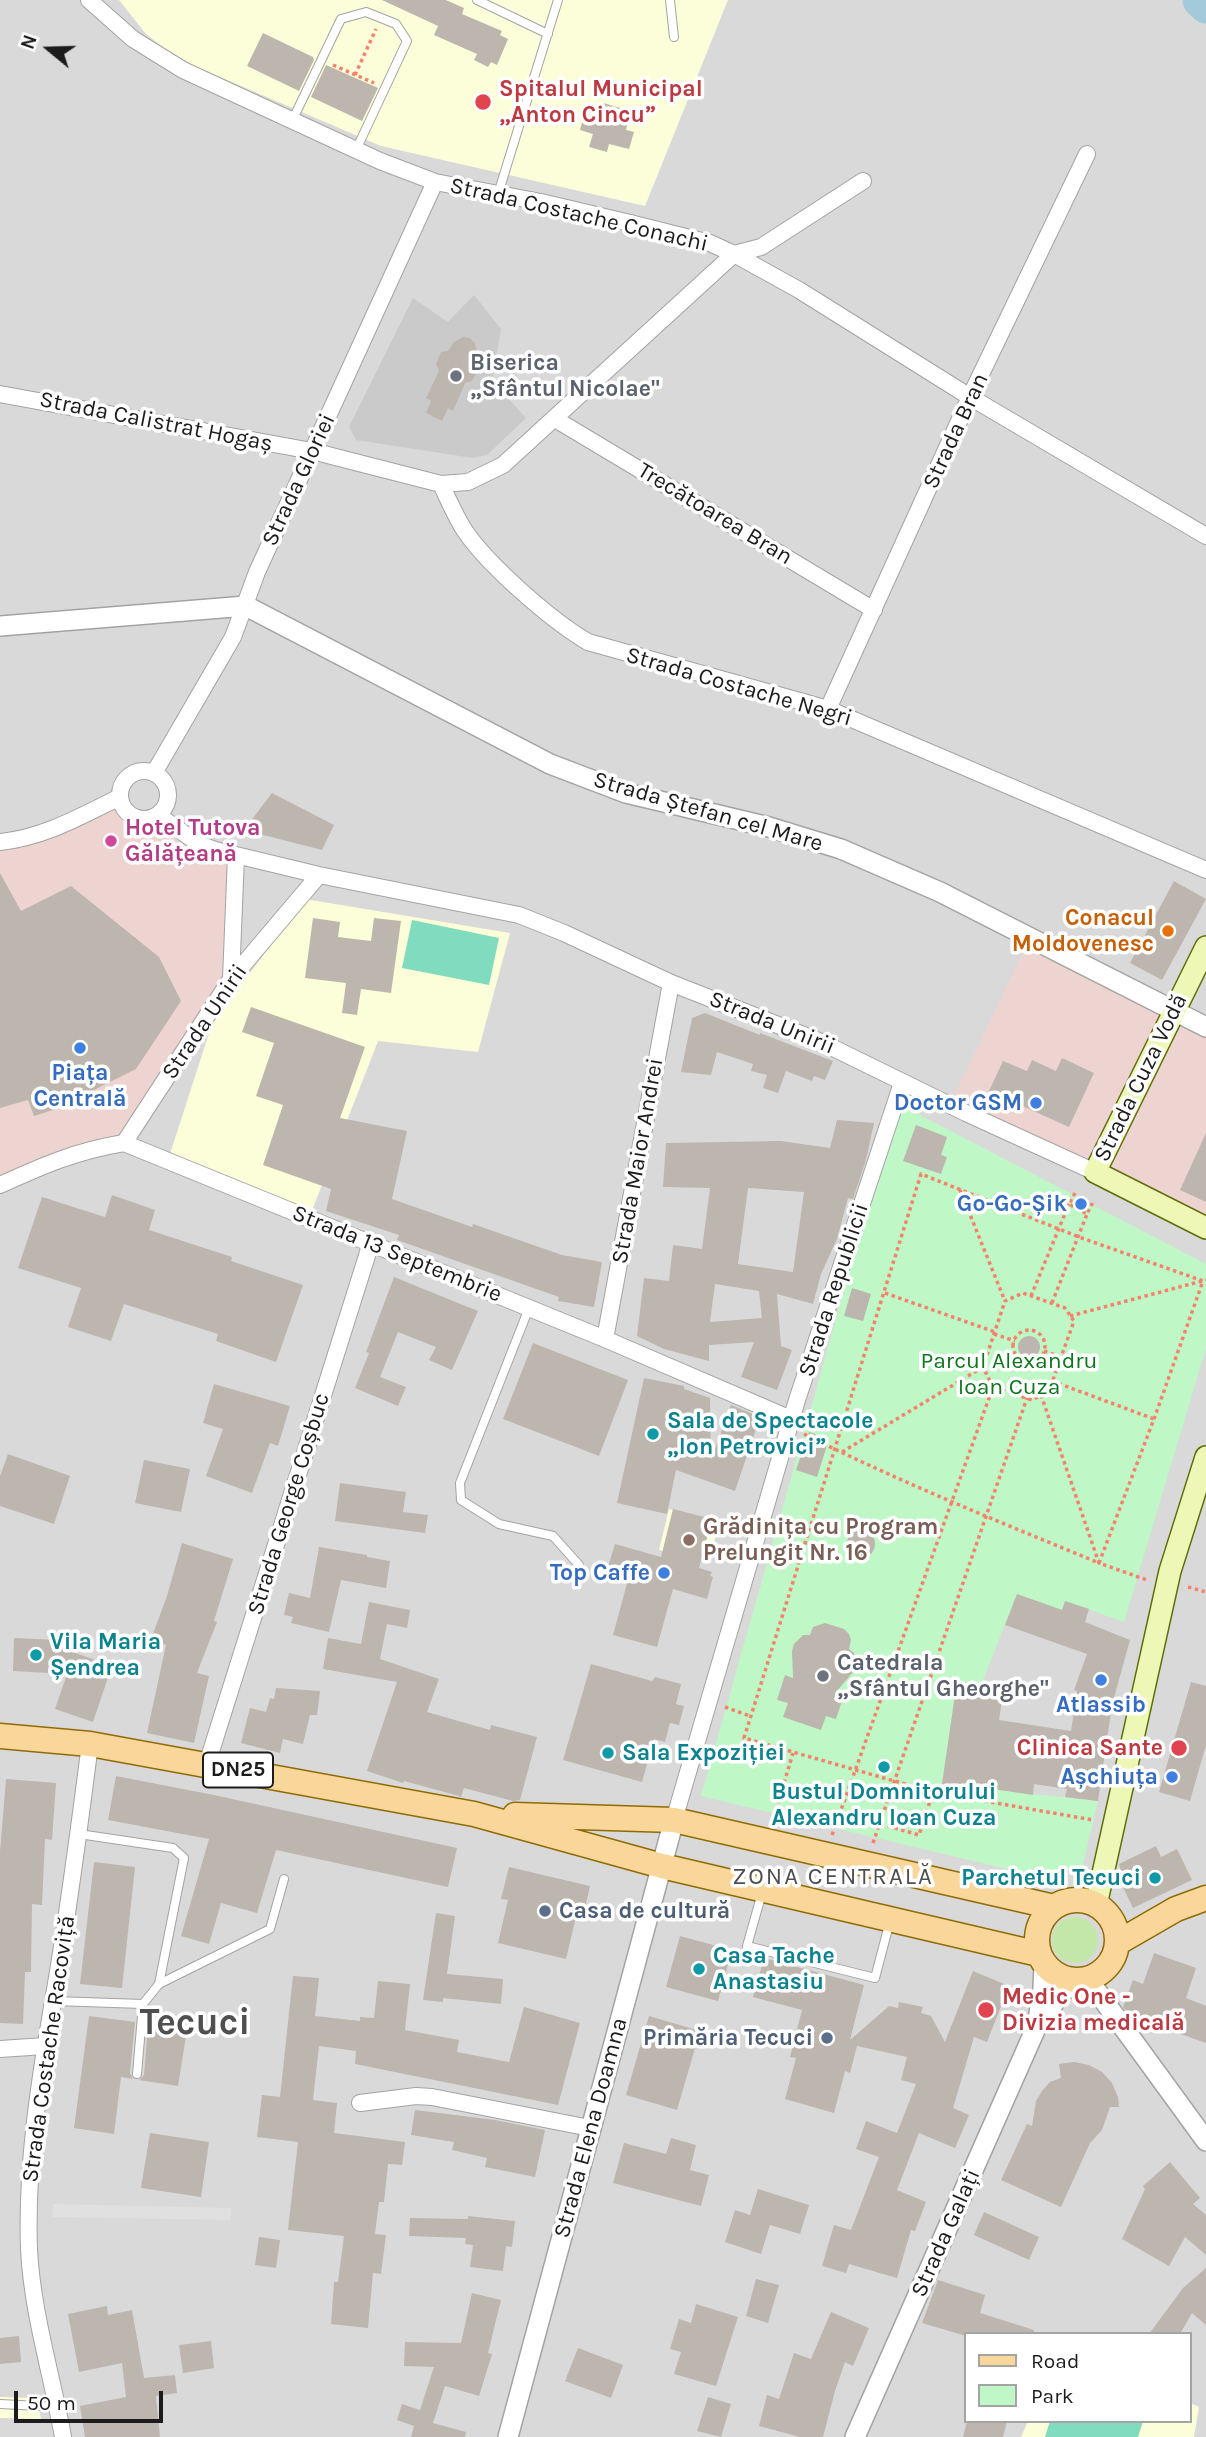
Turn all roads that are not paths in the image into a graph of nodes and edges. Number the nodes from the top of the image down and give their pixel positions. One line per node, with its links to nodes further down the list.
1 (89, 0): 7 (street, Strada Costache Conachi)
2 (477, 0): 5 (lane)
3 (558, 0): 5 (lane)
4 (670, 0): 6 (lane)
5 (548, 34): 12 (lane)
6 (674, 37)
7 (292, 121): 8 (street, Strada Costache Conachi); 8 (lane)
8 (356, 150): 11 (street, Strada Costache Conachi)
9 (1087, 154): 15 (street, Strada Bran)
10 (863, 181): 13 (street)
11 (435, 182): 12 (street, Strada Costache Conachi); 17 (street, Strada Gloriei)
12 (498, 194): 13 (street, Strada Costache Conachi)
13 (734, 254): 15 (street, Strada Costache Conachi); 16 (street)
14 (0, 394): 17 (street, Strada Calistrat Hogaș)
15 (971, 397): 19 (street, Strada Costache Conachi); 21 (street, Strada Bran)
16 (555, 419): 18 (street); 21 (street, Trecătoarea Bran)
17 (312, 451): 18 (street, Strada Calistrat Hogaș); 20 (street, Strada Gloriei)
18 (441, 484): 23 (street, Strada Costache Negri)
19 (1206, 536)
20 (246, 606): 22 (street); 24 (street, Strada Gloriei); 34 (street, Strada Ștefan cel Mare)
21 (874, 610): 23 (street, Strada Bran)
22 (0, 626)
23 (828, 709): 29 (street, Strada Costache Negri)
24 (154, 773): 25 (street); 26 (street)
25 (120, 797): 26 (street); 27 (street)
26 (158, 815): 28 (street, Strada Unirii)
27 (0, 842)
28 (236, 856): 30 (street, Strada Unirii); 32 (street)
29 (1206, 870)
30 (319, 874): 32 (street, Strada Unirii); 33 (street, Strada Unirii)
31 (1206, 947): 34 (main road, Strada Cuza Vodă)
32 (231, 979): 37 (street, Strada Unirii)
33 (671, 983): 36 (street, Strada Unirii); 43 (street, Strada Maior Andrei)
34 (1175, 1010): 35 (street, Strada Ștefan cel Mare); 38 (main road, Strada Cuza Vodă)
35 (1206, 1027)
36 (902, 1083): 38 (street, Strada Unirii); 44 (street, Strada Republicii)
37 (124, 1143): 39 (street); 41 (street, Strada 13 Septembrie)
38 (1096, 1172): 40 (main road, Strada Unirii)
39 (0, 1185)
40 (1206, 1228)
41 (371, 1243): 42 (street, Strada 13 Septembrie); 49 (street, Strada George Coșbuc)
42 (529, 1308): 43 (street, Strada 13 Septembrie); 46 (lane)
43 (605, 1339): 44 (street, Strada 13 Septembrie)
44 (791, 1419): 51 (street, Strada Republicii)
45 (1206, 1457): 59 (main road)
46 (579, 1565)
47 (0, 1737): 48 (main road, DN25)
48 (90, 1744): 49 (main road, DN25); 52 (street, Strada Costache Racoviță)
49 (207, 1765): 50 (main road, DN25)
50 (474, 1814): 51 (main road, DN25); 53 (main road, DN25)
51 (674, 1820): 53 (street, Strada Elena Doamna); 57 (main road, DN25)
52 (78, 1834): 64 (lane); 65 (street, Strada Costache Racoviță)
53 (662, 1866): 55 (main road, DN25); 72 (street, Strada Elena Doamna)
54 (284, 1880): 64 (lane)
55 (763, 1890): 60 (main road, DN25); 60 (lane)
56 (1206, 1898): 58 (main road, DN25)
57 (1054, 1907): 59 (main road, DN25); 62 (main road)
58 (1176, 1909): 59 (main road, DN25); 61 (main road, DN25)
59 (1102, 1910): 61 (main road)
60 (890, 1920): 62 (main road, DN25)
61 (1117, 1943): 63 (main road)
62 (1041, 1959): 63 (main road, DN25); 67 (street, Strada Galați)
63 (1081, 1980): 67 (street, Strada Galați); 73 (street)
64 (159, 1984): 66 (lane)
65 (54, 2001): 66 (lane); 68 (street, Strada Costache Racoviță)
66 (143, 2004): 70 (lane)
67 (1036, 2028): 78 (street, Strada Galați)
68 (45, 2046): 69 (street); 75 (street, Strada Costache Racoviță)
69 (0, 2049)
70 (137, 2074)
71 (360, 2103): 72 (street)
72 (590, 2127): 77 (street, Strada Elena Doamna)
73 (1206, 2141)
74 (0, 2404): 75 (lane)
75 (58, 2407): 76 (street, Strada Costache Racoviță)
76 (63, 2437)
77 (508, 2437)
78 (855, 2437)

